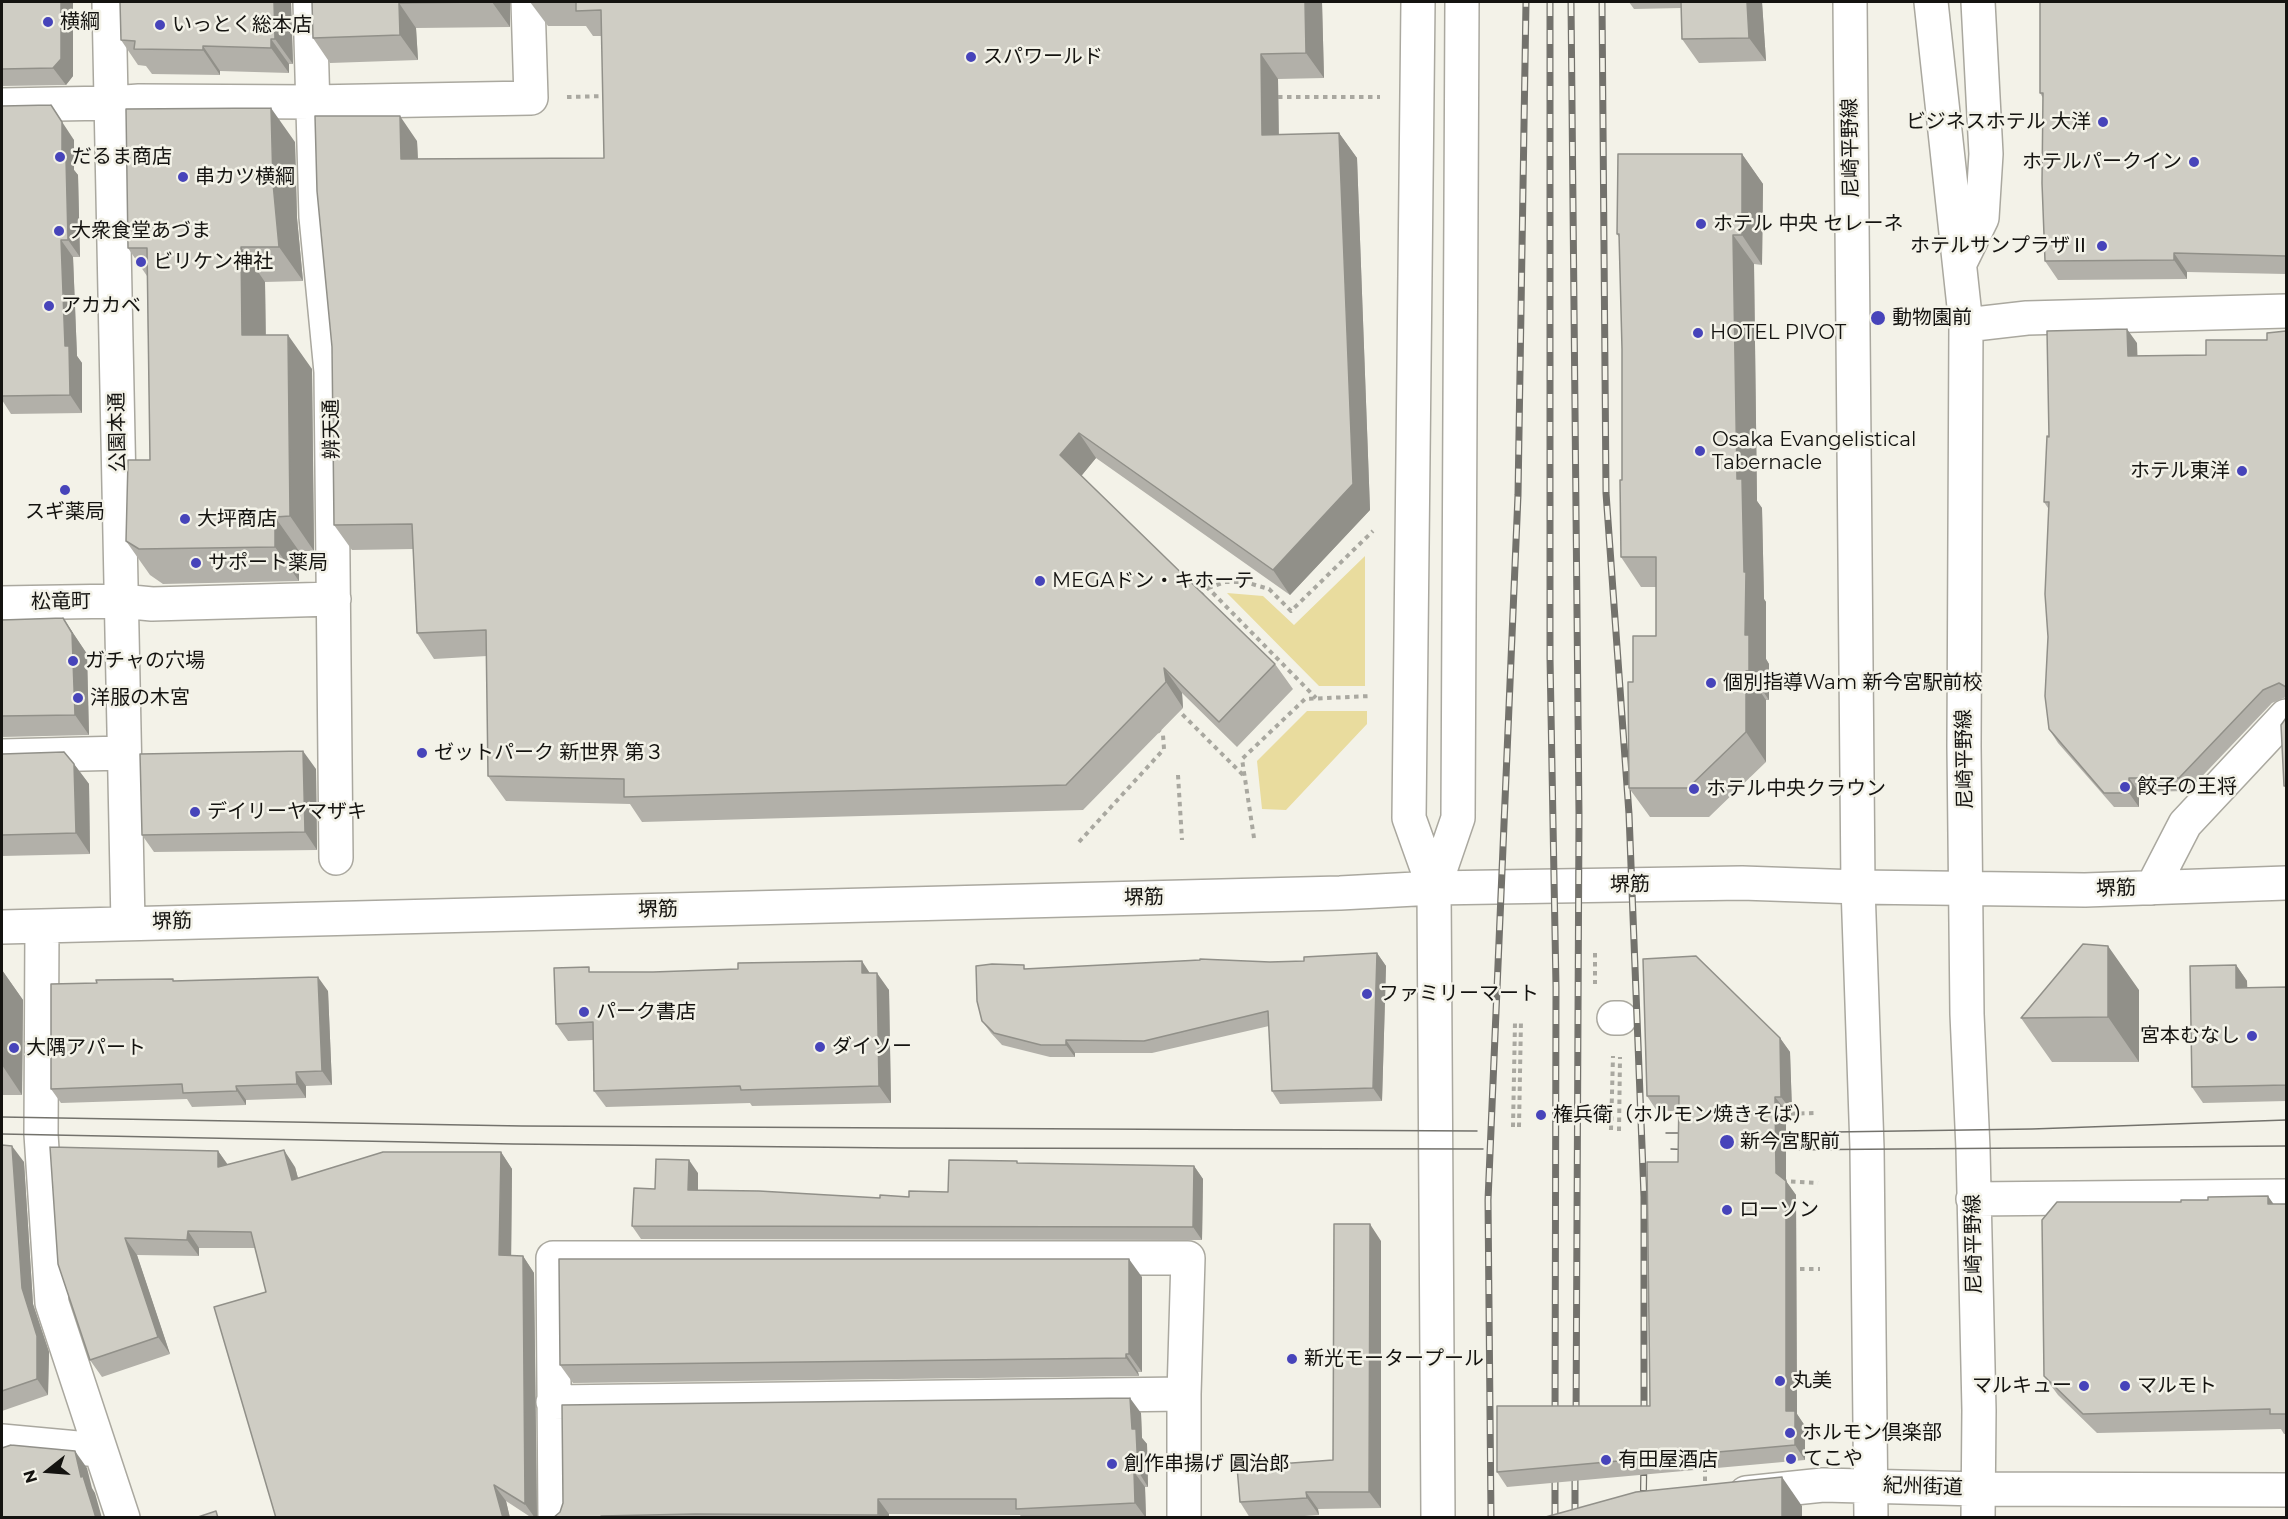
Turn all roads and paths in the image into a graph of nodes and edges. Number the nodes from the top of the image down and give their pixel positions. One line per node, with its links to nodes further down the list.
1 (109, 2): 13 (street, 公園本通)
2 (310, 2): 14 (street, 辨天通)
3 (528, 2): 12 (street)
4 (1418, 2): 40 (street)
5 (1462, 2): 40 (street)
6 (1850, 2): 39 (street, 尼崎平野線)
7 (1931, 2): 16 (street, 尼崎平野線)
8 (1978, 2): 16 (street)
9 (609, 96): 12 (path)
10 (1278, 97): 11 (path)
11 (1390, 97)
12 (531, 98): 14 (street)
13 (126, 102): 14 (street); 15 (street); 22 (street, 公園本通)
14 (312, 102): 21 (street, 辨天通)
15 (2, 105)
16 (1960, 263): 18 (street, 尼崎平野線)
17 (2286, 311): 18 (street)
18 (1966, 326): 41 (street, 尼崎平野線)
19 (1379, 526): 20 (path)
20 (1208, 588): 24 (path); 26 (path)
21 (334, 599): 22 (street, 松竜町); 37 (street, 辨天通)
22 (122, 601): 23 (street, 松竜町); 30 (street, 公園本通)
23 (2, 603)
24 (1193, 603)
25 (1374, 696): 26 (path)
26 (1316, 698): 33 (path)
27 (1168, 699): 33 (path)
28 (2286, 716): 42 (street)
29 (1149, 721): 36 (path)
30 (124, 753): 31 (street); 43 (street, 公園本通)
31 (2, 756)
32 (1178, 775): 35 (path)
33 (1243, 775): 34 (path)
34 (1254, 838)
35 (1182, 840)
36 (1079, 842)
37 (336, 858)
38 (2286, 883): 42 (street, 堺筋)
39 (1858, 887): 40 (street, 堺筋); 41 (street, 堺筋); 71 (street, 尼崎平野線)
40 (1434, 888): 43 (street, 堺筋); 76 (street)
41 (1967, 888): 42 (street, 堺筋); 61 (street, 尼崎平野線)
42 (2152, 888)
43 (128, 923): 45 (street, 堺筋)
44 (2, 927): 45 (street, 堺筋)
45 (42, 927): 67 (street)
46 (1595, 953): 47 (path)
47 (1595, 988)
48 (1617, 1018): 57 (path)
49 (1521, 1020): 55 (path)
50 (1515, 1022): 54 (path)
51 (1613, 1072): 56 (path)
52 (1816, 1113): 53 (path)
53 (1775, 1114)
54 (1513, 1127)
55 (1519, 1127)
56 (1611, 1130)
57 (1618, 1131)
58 (1780, 1178): 59 (path)
59 (1818, 1183)
60 (2286, 1196): 61 (street)
61 (1973, 1199): 72 (street, 尼崎平野線)
62 (1786, 1269): 63 (path)
63 (1820, 1269)
64 (1184, 1394): 65 (street); 65 (street); 75 (street)
65 (553, 1402): 74 (street)
66 (2, 1441): 67 (street)
67 (99, 1450): 73 (street)
68 (1705, 1463): 70 (path)
69 (2286, 1490): 72 (street, 紀州街道)
70 (1705, 1497): 71 (street, 紀州街道)
71 (1871, 1502): 72 (street, 紀州街道)
72 (1978, 1503)
73 (123, 1518)
74 (555, 1518)
75 (1184, 1518)
76 (1437, 1518)

